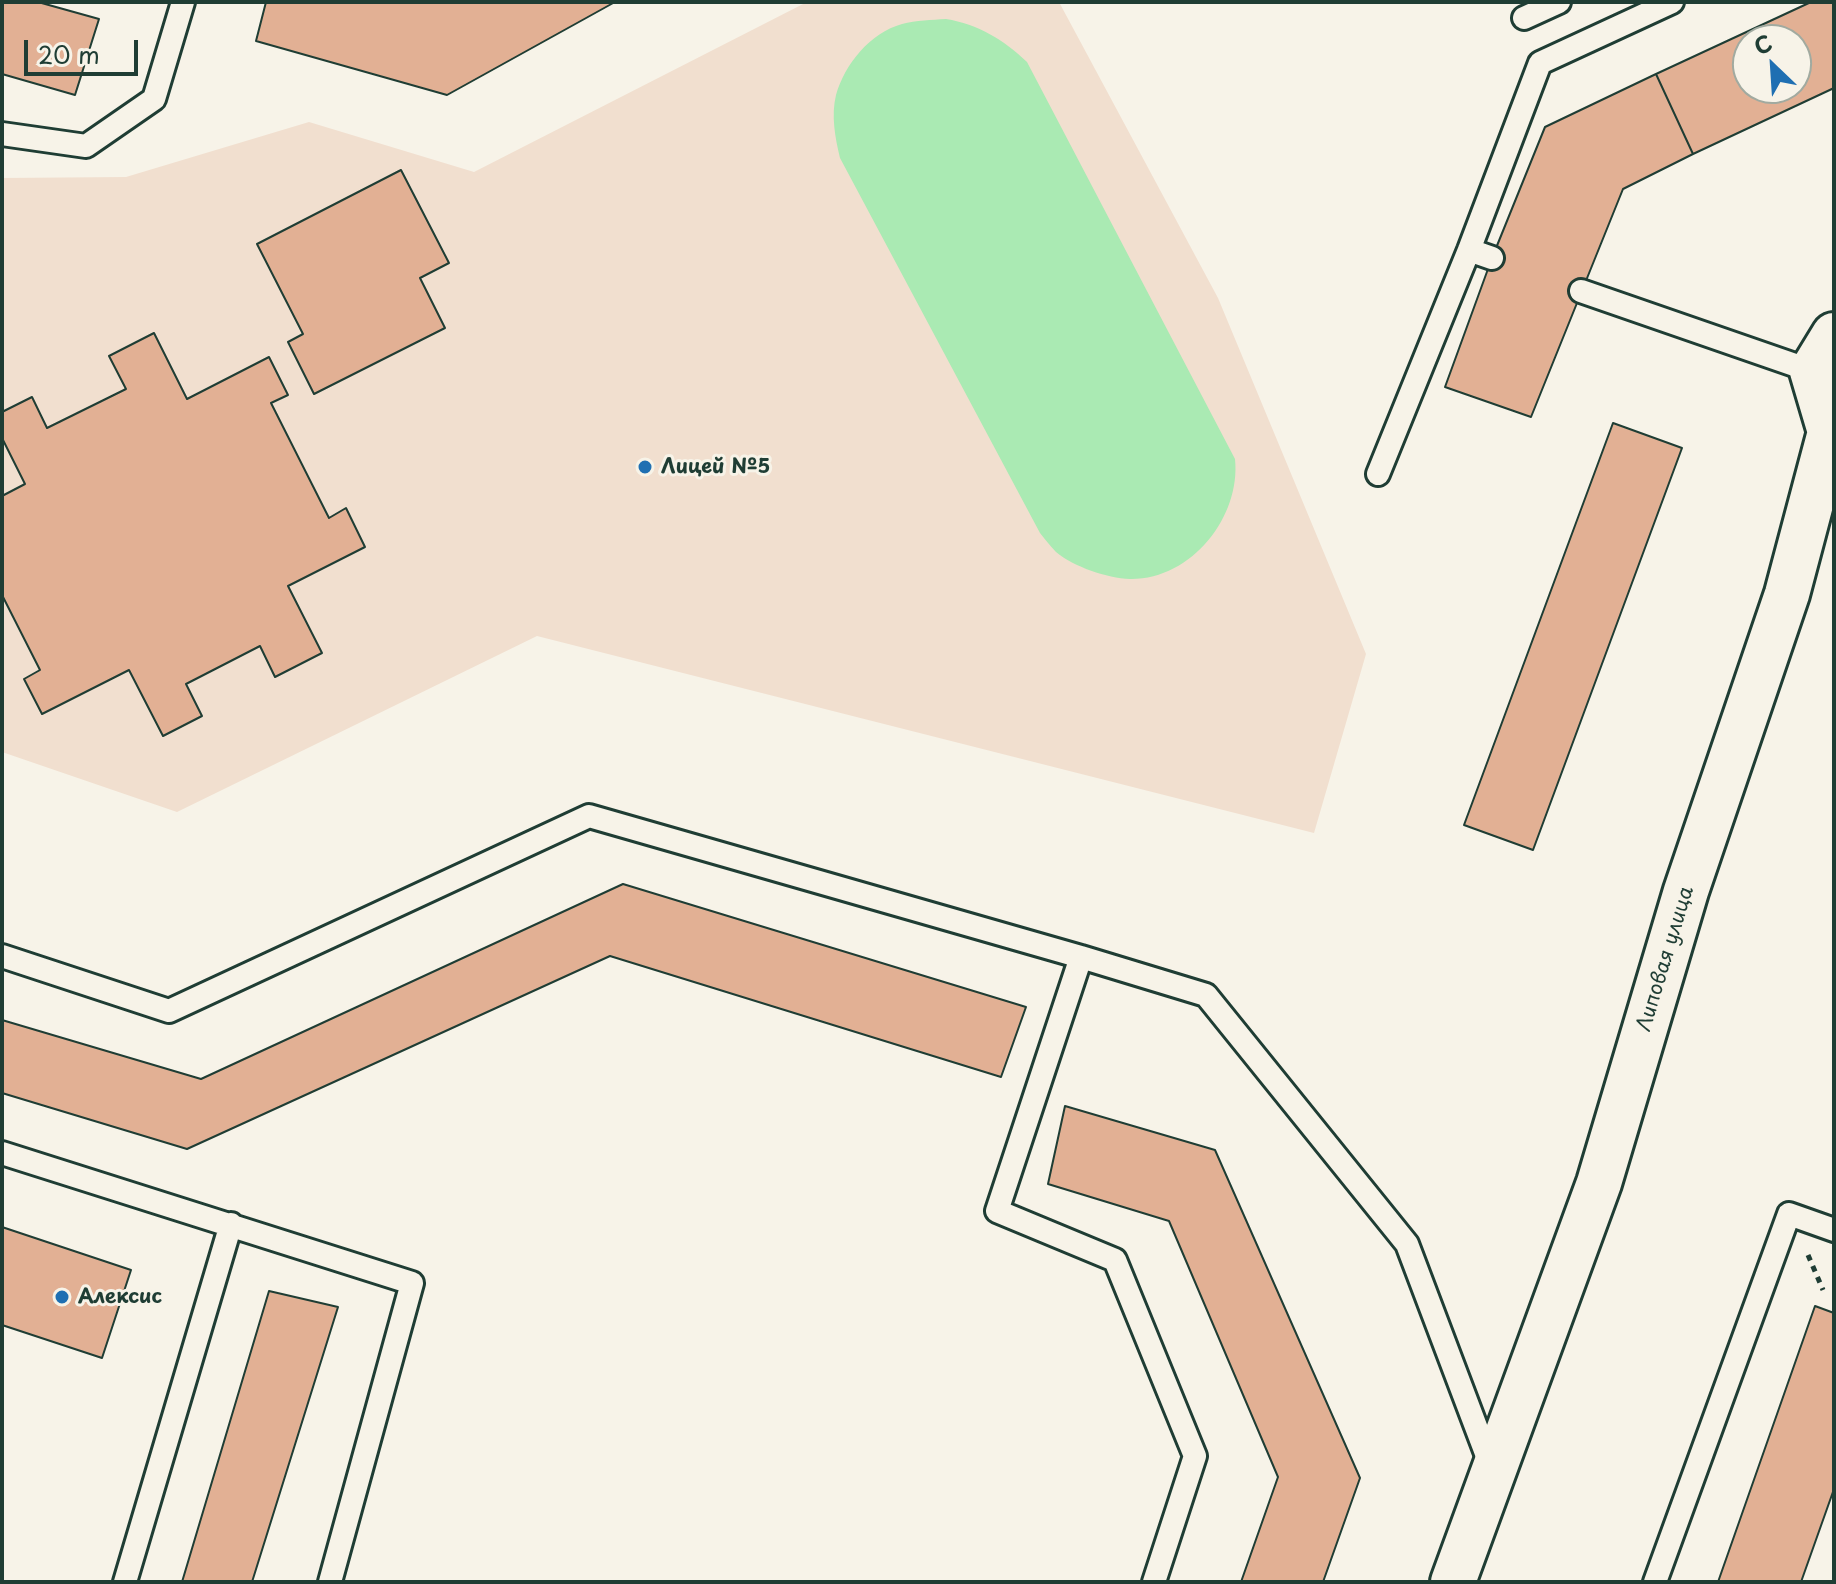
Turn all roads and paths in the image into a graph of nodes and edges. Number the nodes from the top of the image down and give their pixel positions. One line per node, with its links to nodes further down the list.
1 (183, 2): 5 (lane)
2 (1559, 2): 4 (lane)
3 (1672, 2): 6 (lane)
4 (1524, 18)
5 (2, 134)
6 (1469, 250): 7 (lane); 11 (lane)
7 (1492, 258)
8 (1581, 291): 10 (lane)
9 (1834, 335): 10 (street)
10 (1812, 371): 17 (street, Липовая улица)
11 (1378, 474)
12 (2, 956): 13 (lane)
13 (1081, 957): 17 (lane); 20 (lane)
14 (2, 1153): 15 (lane)
15 (231, 1224): 18 (lane); 19 (lane)
16 (1834, 1230): 22 (lane)
17 (1493, 1471): 21 (street, Липовая улица)
18 (125, 1582)
19 (330, 1582)
20 (1154, 1582)
21 (1453, 1582)
22 (1655, 1582)

